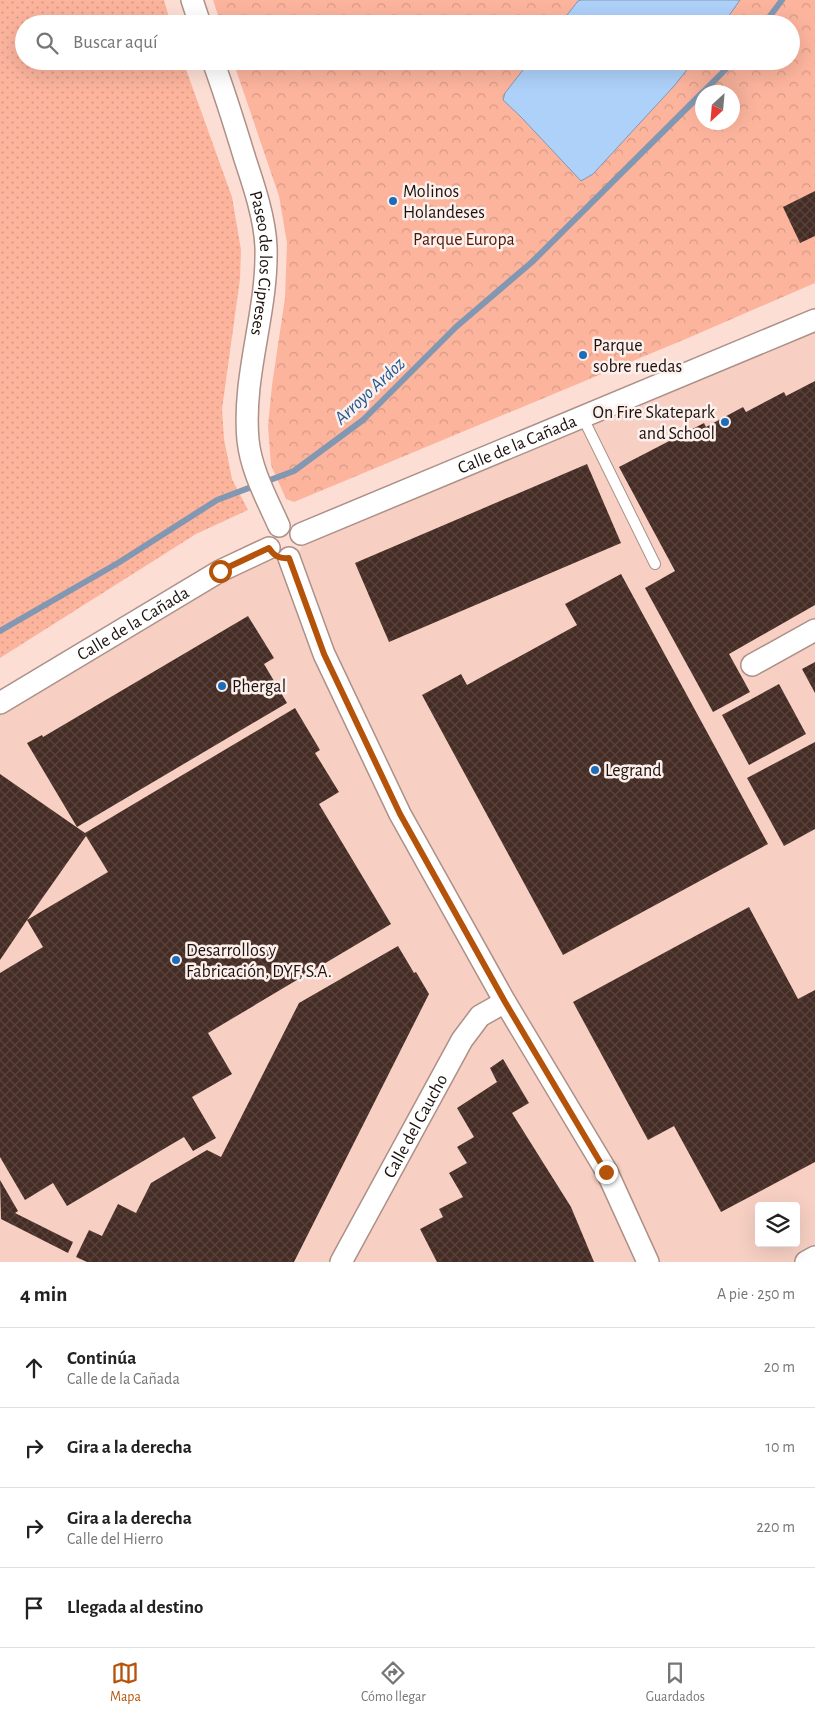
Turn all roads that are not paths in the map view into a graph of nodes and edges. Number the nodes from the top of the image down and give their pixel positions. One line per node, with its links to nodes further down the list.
1 (192, 0): 2 (street)
2 (197, 15)
3 (216, 70): 6 (street, Paseo de los Cipreses)
4 (815, 320): 5 (street, Calle de la Cañada)
5 (582, 416): 7 (street, Calle de la Cañada); 10 (lane)
6 (278, 526): 7 (street); 8 (street)
7 (300, 534): 9 (street)
8 (269, 548): 9 (street); 13 (street, Calle de la Cañada)
9 (289, 558): 14 (street)
10 (655, 564)
11 (815, 630): 12 (street)
12 (752, 665)
13 (0, 703)
14 (505, 1002): 16 (street, Calle del Caucho); 17 (street)
15 (815, 1257): 18 (street)
16 (341, 1262)
17 (648, 1262)
18 (806, 1262)

